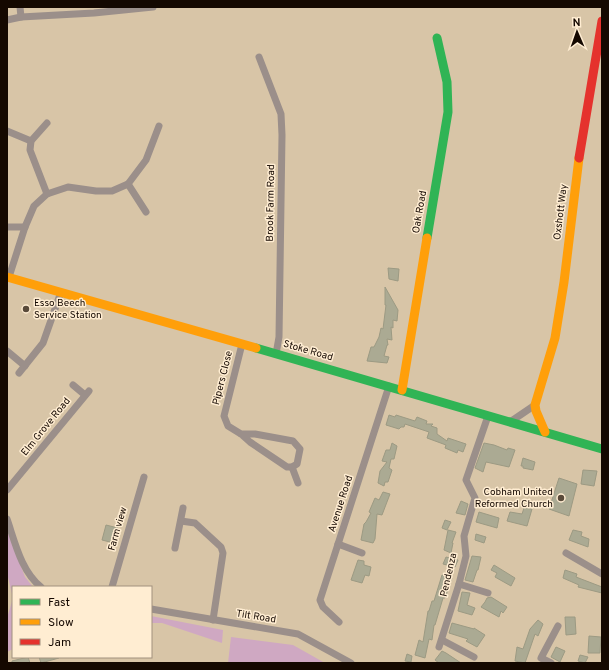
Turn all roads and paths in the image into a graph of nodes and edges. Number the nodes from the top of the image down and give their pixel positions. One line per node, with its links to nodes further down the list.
1 (20, 7): 3 (street)
2 (153, 7): 3 (street)
3 (21, 17): 4 (street)
4 (7, 20)
5 (602, 21): 27 (street, Oxshott Way)
6 (437, 38): 26 (street, Oak Road)
7 (259, 57): 21 (street, Brook Farm Road)
8 (47, 123): 11 (street)
9 (159, 126): 12 (street)
10 (7, 131): 11 (street)
11 (32, 141): 13 (street)
12 (128, 184): 13 (street); 14 (street)
13 (47, 194): 16 (street)
14 (146, 212)
15 (7, 227): 16 (street)
16 (25, 227): 17 (street)
17 (8, 277): 18 (street, Stoke Road)
18 (61, 292): 19 (street, Stoke Road); 22 (street)
19 (242, 344): 21 (street, Stoke Road); 31 (street, Pipers Close)
20 (7, 351): 22 (street)
21 (276, 354): 25 (street, Stoke Road)
22 (25, 366): 23 (street)
23 (19, 373)
24 (74, 385): 36 (street, Elm Grove Road)
25 (389, 386): 26 (street, Stoke Road); 40 (street, Avenue Road)
26 (402, 390): 28 (street, Stoke Road)
27 (535, 404): 29 (street); 30 (street)
28 (488, 416): 29 (street, Stoke Road); 45 (street, Pendenza)
29 (510, 422): 30 (street, Stoke Road)
30 (545, 432): 32 (street, Stoke Road)
31 (241, 434): 33 (street, Pipers Close); 33 (street)
32 (602, 449)
33 (292, 467): 35 (street)
34 (144, 477): 47 (street, Farm view)
35 (298, 483)
36 (7, 490)
37 (183, 508): 39 (street)
38 (7, 519): 46 (street)
39 (181, 521): 41 (street); 50 (street)
40 (338, 544): 42 (street); 51 (street, Avenue Road)
41 (175, 548)
42 (362, 553)
43 (566, 553): 44 (street)
44 (602, 574)
45 (459, 584): 48 (street); 53 (street, Pendenza)
46 (40, 586)
47 (112, 586)
48 (488, 593)
49 (152, 609): 50 (street, Tilt Road)
50 (213, 620): 56 (street, Tilt Road)
51 (339, 622)
52 (558, 626): 57 (street)
53 (442, 640): 54 (street, Pendenza); 55 (street)
54 (439, 647)
55 (474, 657)
56 (351, 663)
57 (551, 663)

